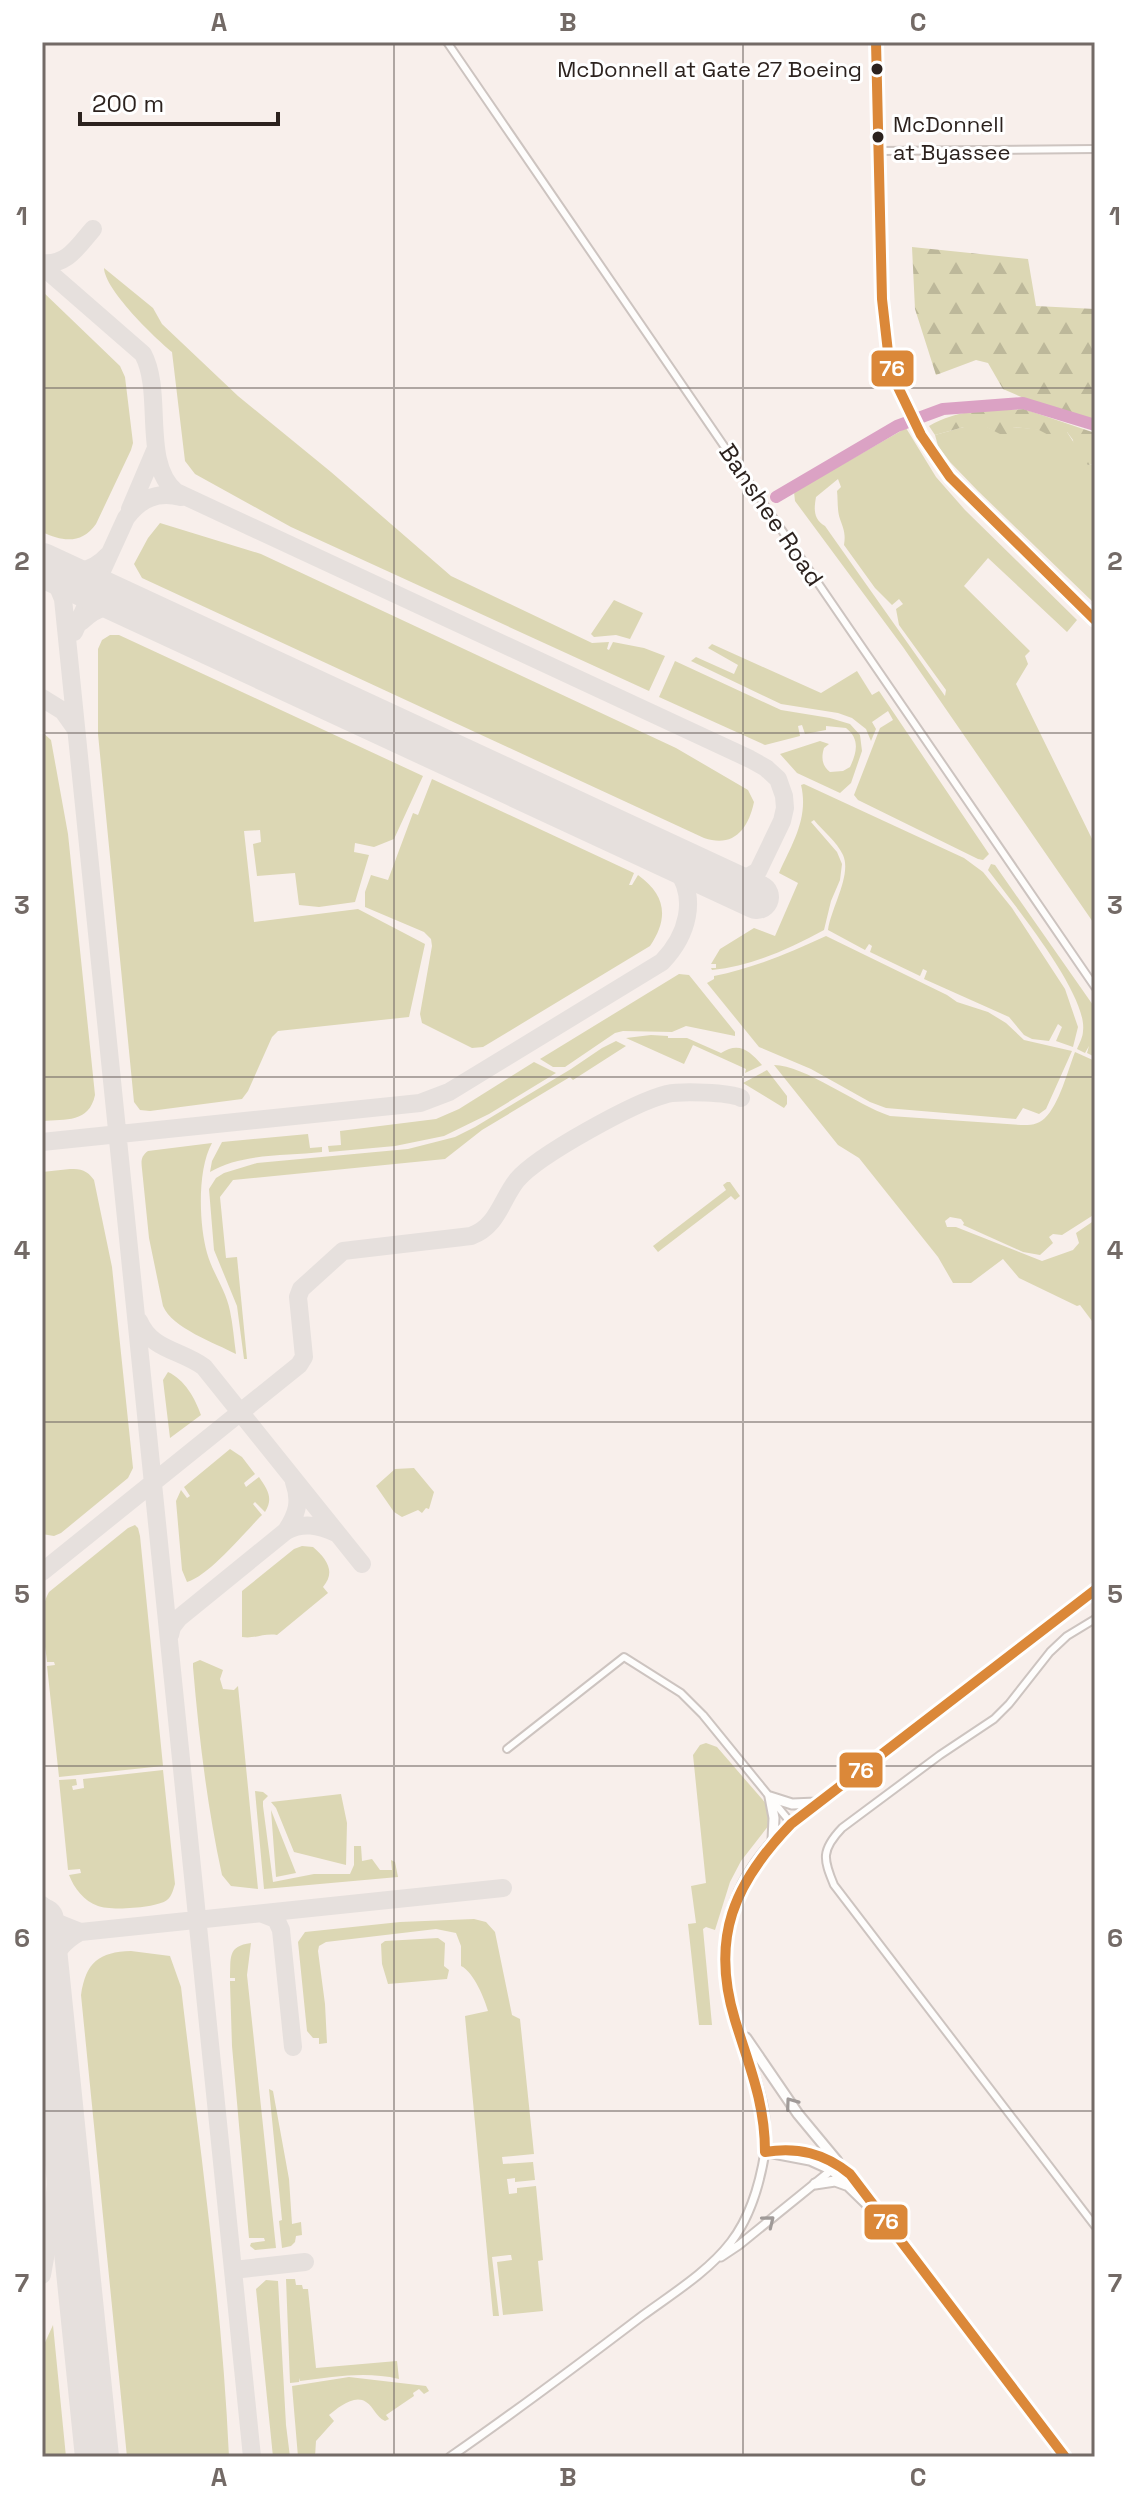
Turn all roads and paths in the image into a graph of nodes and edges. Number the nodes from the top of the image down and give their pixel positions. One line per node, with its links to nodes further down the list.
1 (447, 42): 6 (street, Banshee Road)
2 (876, 42): 4 (main road)
3 (1095, 149): 4 (street)
4 (878, 151): 5 (main road)
5 (882, 299)
6 (1095, 987)
7 (1095, 1590): 11 (main road)
8 (1095, 1619): 20 (street)
9 (507, 1749): 10 (street)
10 (770, 1797): 11 (main road); 12 (street); 13 (main road)
11 (816, 1803): 12 (main road)
12 (791, 1823): 13 (main road)
13 (773, 1840): 14 (main road)
14 (735, 2018): 15 (main road); 16 (main road, one-way to 14)
15 (765, 2152): 16 (main road); 21 (street)
16 (836, 2167): 17 (street); 18 (main road); 19 (main road)
17 (815, 2184): 18 (main road); 21 (street, one-way to 17)
18 (848, 2186): 19 (main road)
19 (878, 2214): 23 (main road)
20 (1095, 2226)
21 (706, 2267): 22 (street)
22 (450, 2457)
23 (1065, 2457)

